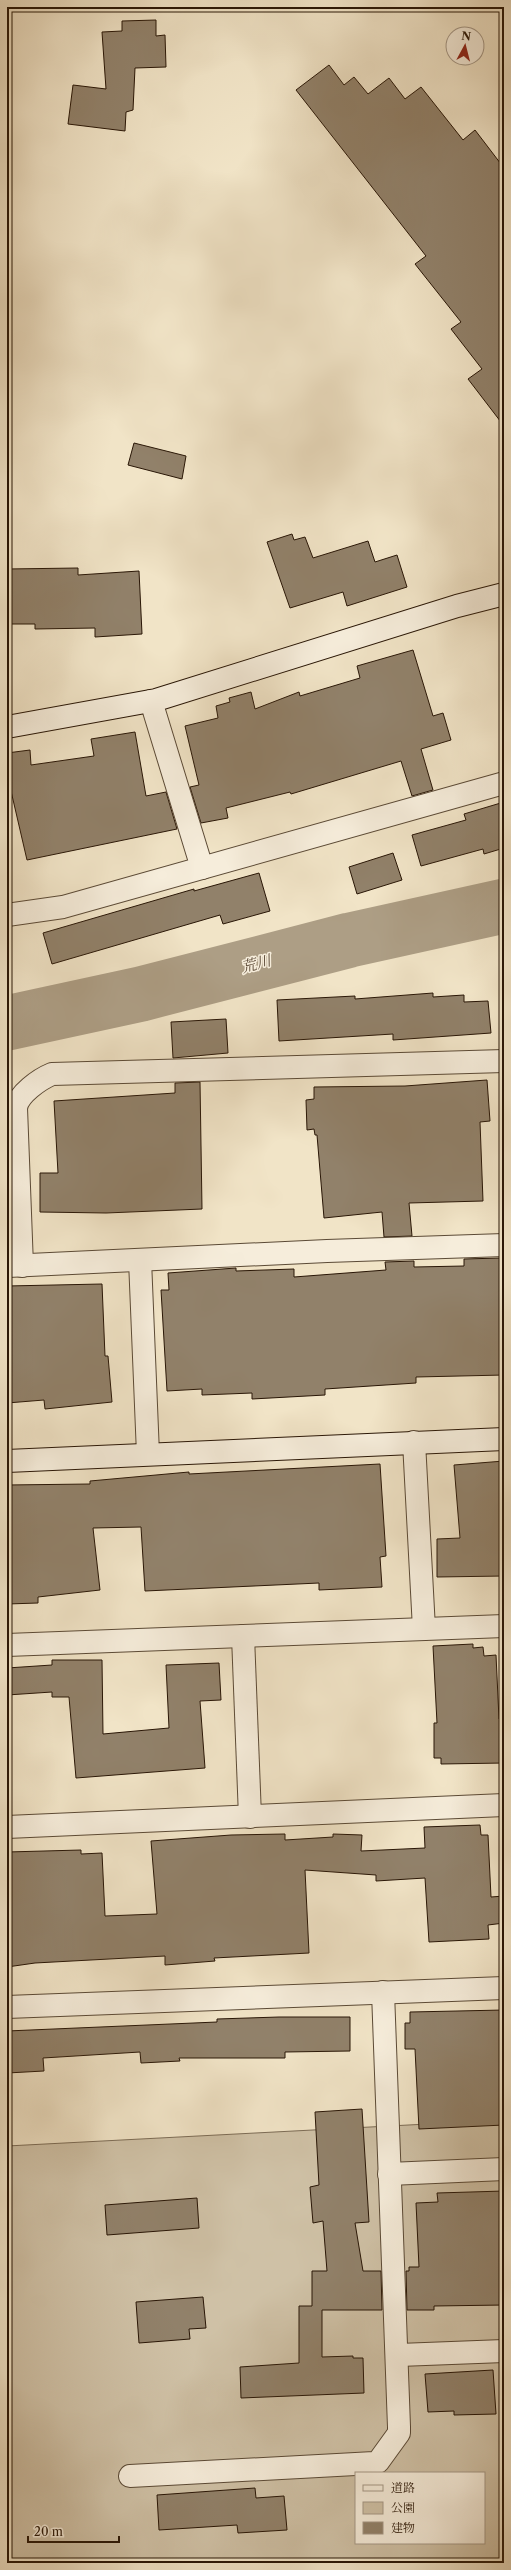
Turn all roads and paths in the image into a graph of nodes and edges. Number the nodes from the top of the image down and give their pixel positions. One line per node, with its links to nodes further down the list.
1 (504, 594): 2 (street)
2 (151, 701): 3 (street); 5 (street)
3 (7, 727)
4 (504, 783): 5 (street)
5 (202, 868): 6 (street)
6 (7, 915)
7 (504, 1061): 10 (street)
8 (504, 1245): 9 (street)
9 (140, 1260): 10 (street); 13 (street)
10 (15, 1266)
11 (504, 1439): 12 (street)
12 (414, 1442): 13 (street); 16 (street)
13 (148, 1454): 14 (street)
14 (7, 1461)
15 (504, 1626): 16 (street)
16 (424, 1629): 17 (street)
17 (243, 1636): 18 (street); 20 (street)
18 (7, 1645)
19 (504, 1805): 20 (street)
20 (250, 1817): 21 (street)
21 (7, 1827)
22 (504, 1988): 23 (street)
23 (383, 1992): 24 (street); 26 (street)
24 (7, 2007)
25 (504, 2169): 26 (street)
26 (389, 2174): 28 (street)
27 (504, 2351): 28 (street)
28 (398, 2355): 29 (street)
29 (130, 2476)

